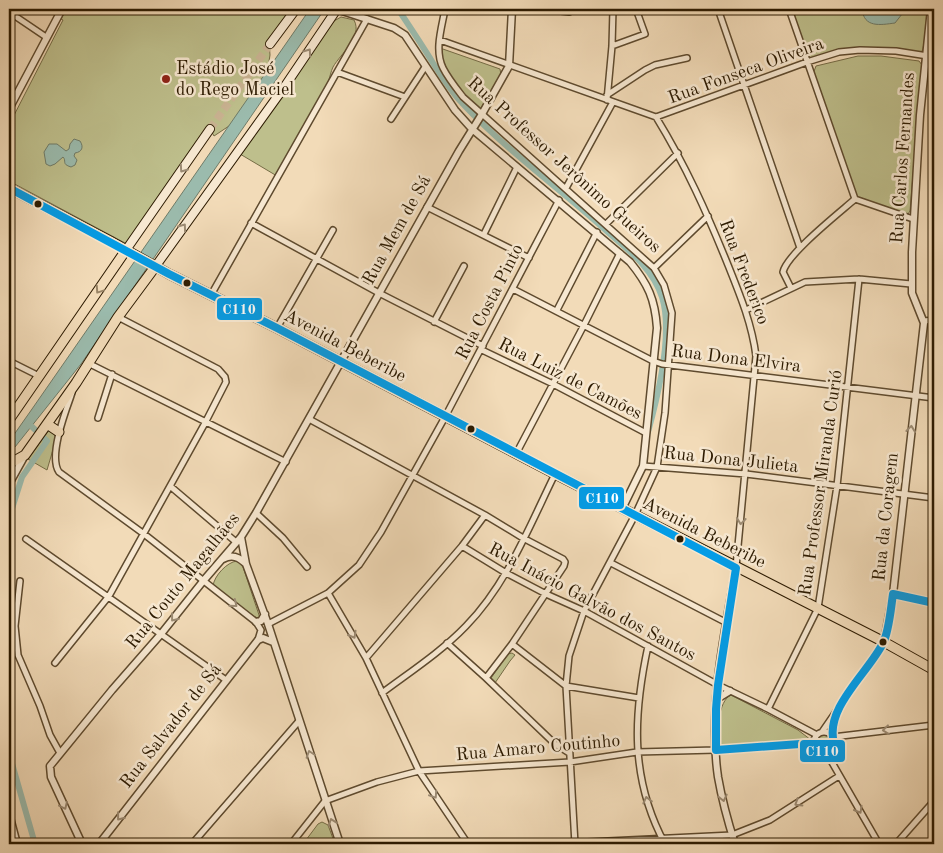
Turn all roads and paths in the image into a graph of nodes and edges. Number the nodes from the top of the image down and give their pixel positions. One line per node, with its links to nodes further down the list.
1 (62, 9): 15 (street)
2 (296, 9): 17 (main road)
3 (337, 9): 14 (street); 55 (main road, one-way to 3)
4 (445, 9): 16 (street, Rua Professor Jerônimo Gueiros)
5 (512, 9): 23 (street)
6 (544, 9): 13 (street)
7 (613, 9): 18 (street)
8 (636, 9): 18 (street)
9 (718, 9): 26 (street)
10 (789, 9): 22 (street)
11 (931, 9): 19 (street, Rua Carlos Fernandes)
12 (9, 12): 15 (street)
13 (569, 12)
14 (367, 19): 24 (street, Rua Professor Jerônimo Gueiros); 25 (street)
15 (46, 37): 30 (street)
16 (440, 40): 23 (street); 31 (street, Rua Professor Jerônimo Gueiros)
17 (270, 44)
18 (612, 46): 28 (street)
19 (925, 56): 20 (street, Rua Fonseca Oliveira); 22 (street, Rua Fonseca Oliveira); 44 (street, Rua Carlos Fernandes)
20 (934, 57)
21 (687, 58): 28 (street)
22 (807, 62): 26 (street, Rua Fonseca Oliveira); 40 (street)
23 (509, 66): 28 (street); 31 (street, Rua Mem de Sá)
24 (425, 67): 27 (street); 34 (street, Rua Professor Jerônimo Gueiros)
25 (337, 72): 27 (street); 45 (street)
26 (743, 84): 32 (street, Rua Fonseca Oliveira); 50 (street)
27 (405, 97): 33 (street)
28 (607, 97): 29 (street)
29 (613, 102): 32 (street); 39 (street)
30 (9, 109)
31 (481, 115): 34 (street, Rua Mem de Sá); 39 (street, Rua Professor Jerônimo Gueiros)
32 (656, 117): 36 (street, Rua Frederico)
33 (391, 120)
34 (474, 126): 37 (street, Rua Professor Jerônimo Gueiros); 42 (street, Rua Mem de Sá)
35 (210, 129): 51 (main road, one-way to 51)
36 (678, 153): 43 (street, Rua Frederico); 46 (street)
37 (517, 167): 41 (street, Rua Professor Jerônimo Gueiros); 49 (street)
38 (9, 188): 51 (main road, Avenida Beberibe)
39 (566, 188): 46 (street, Rua Professor Jerônimo Gueiros)
40 (855, 199): 44 (street); 50 (street)
41 (559, 200): 48 (street, Rua Professor Jerônimo Gueiros); 53 (street, Rua Costa Pinto)
42 (427, 207): 49 (street); 62 (street, Rua Mem de Sá)
43 (708, 216): 57 (street); 65 (street, Rua Frederico)
44 (913, 219): 59 (street, Rua Carlos Fernandes)
45 (251, 223): 54 (street, Rua Luiz de Camões); 63 (street)
46 (606, 224): 57 (street, Rua Professor Jerônimo Gueiros)
47 (333, 230): 54 (street)
48 (596, 232): 52 (street, Rua Professor Jerônimo Gueiros); 64 (street)
49 (484, 234): 53 (street)
50 (800, 248): 60 (street)
51 (130, 252): 55 (main road, Avenida Beberibe); 79 (main road, one-way to 79)
52 (620, 253): 70 (street); 75 (street, Rua Professor Jerônimo Gueiros)
53 (528, 258): 61 (street, Rua Costa Pinto)
54 (316, 259): 62 (street, Rua Luiz de Camões); 71 (street)
55 (152, 265): 63 (main road, Avenida Beberibe); 66 (main road)
56 (464, 266): 69 (street)
57 (654, 268): 77 (street, Rua Professor Jerônimo Gueiros)
58 (860, 279): 59 (street); 60 (street); 83 (street, Rua Professor Miranda Curió)
59 (912, 284): 68 (street, Rua Carlos Fernandes)
60 (791, 288): 65 (street)
61 (513, 289): 64 (street); 72 (street, Rua Costa Pinto)
62 (379, 293): 69 (street, Rua Luiz de Camões); 74 (street, Rua Mem de Sá)
63 (211, 295): 71 (main road, Avenida Beberibe)
64 (557, 310): 70 (street)
65 (746, 310): 80 (street, Rua Frederico)
66 (118, 317): 76 (main road); 90 (street)
67 (934, 320): 68 (street)
68 (924, 321): 84 (street, Rua da Coragem)
69 (434, 322): 72 (street, Rua Luiz de Camões)
70 (584, 325): 75 (street); 82 (street)
71 (277, 328): 74 (main road, Avenida Beberibe)
72 (483, 348): 82 (street, Rua Luiz de Camões); 86 (street, Rua Costa Pinto)
73 (9, 361): 79 (street)
74 (341, 362): 86 (main road, Avenida Beberibe); 89 (street, Rua Couto Magalhães)
75 (656, 362): 77 (street, Rua Dona Elvira); 93 (street, Rua Professor Jerônimo Gueiros)
76 (88, 363): 78 (street); 81 (main road)
77 (667, 365): 80 (street, Rua Dona Elvira); 99 (street, Rua Professor Jerônimo Gueiros)
78 (112, 374): 88 (street); 90 (street)
79 (39, 376): 87 (main road)
80 (754, 376): 83 (street, Rua Dona Elvira); 101 (street, Rua Frederico)
81 (76, 383): 91 (main road); 92 (street)
82 (552, 384): 93 (street, Rua Luiz de Camões); 94 (street)
83 (848, 388): 84 (street, Rua Dona Elvira); 105 (street, Rua Professor Miranda Curió)
84 (915, 396): 85 (street, Rua Dona Elvira); 106 (street, Rua da Coragem, one-way to 84)
85 (934, 398)
86 (445, 417): 94 (main road, Avenida Beberibe); 102 (street)
87 (9, 418)
88 (98, 418)
89 (309, 419): 96 (street, Rua Couto Magalhães); 102 (street)
90 (205, 423): 96 (street); 104 (street)
91 (47, 425): 92 (main road); 95 (main road)
92 (59, 432): 112 (street)
93 (646, 433): 98 (street, Rua Professor Jerônimo Gueiros)
94 (516, 454): 100 (main road, Avenida Beberibe)
95 (25, 455): 97 (main road); 103 (street)
96 (286, 462): 109 (street, Rua Couto Magalhães)
97 (9, 464)
98 (644, 466): 99 (street, Rua Dona Julieta); 108 (street, Rua Professor Jerônimo Gueiros)
99 (655, 467): 101 (street, Rua Dona Julieta); 111 (street, Rua Professor Jerônimo Gueiros)
100 (555, 474): 108 (main road, Avenida Beberibe); 113 (street)
101 (746, 474): 105 (street, Rua Dona Julieta); 121 (street, Rua Frederico, one-way to 121)
102 (412, 476): 110 (street); 125 (street)
103 (9, 484)
104 (170, 486): 112 (street); 115 (street)
105 (837, 486): 106 (street, Rua Dona Julieta); 130 (street, Rua Professor Miranda Curió)
106 (904, 495): 107 (street, Rua Dona Julieta); 127 (street, Rua da Coragem)
107 (934, 498)
108 (622, 509): 111 (main road, Avenida Beberibe)
109 (256, 513): 115 (street, Rua Couto Magalhães); 120 (street)
110 (485, 515): 113 (street); 116 (street)
111 (635, 515): 118 (street, Rua Professor Jerônimo Gueiros); 121 (main road, Avenida Beberibe)
112 (144, 534): 123 (street); 128 (street)
113 (523, 538): 122 (street); 126 (street)
114 (26, 539): 128 (street)
115 (239, 539): 117 (street, Rua Couto Magalhães); 119 (street)
116 (462, 546): 122 (street, Rua Inácio Galvão dos Santos); 143 (street)
117 (222, 559): 119 (street); 123 (street, Rua Couto Magalhães)
118 (611, 563): 131 (street, Rua Professor Jerônimo Gueiros); 134 (street)
119 (246, 564): 132 (street)
120 (307, 567)
121 (736, 568): 130 (main road, Avenida Beberibe); 134 (street)
122 (506, 573): 126 (street, Rua Inácio Galvão dos Santos); 140 (street)
123 (204, 580): 133 (street, one-way to 133); 136 (street, Rua Couto Magalhães, one-way to 136)
124 (20, 581): 164 (street)
125 (328, 593): 135 (street); 143 (street, one-way to 143)
126 (546, 594): 131 (street, Rua Inácio Galvão dos Santos); 141 (street)
127 (892, 594): 129 (street); 139 (street, Rua da Coragem)
128 (109, 596): 136 (street); 144 (street)
129 (934, 603)
130 (818, 608): 139 (main road, Avenida Beberibe); 154 (street, Rua Professor Miranda Curió)
131 (584, 611): 142 (street, Rua Inácio Galvão dos Santos); 149 (street, Rua Professor Jerônimo Gueiros)
132 (265, 614): 133 (street); 135 (street)
133 (256, 622): 137 (street)
134 (727, 623): 148 (street)
135 (268, 624): 138 (street)
136 (162, 634): 147 (street); 164 (street, Rua Couto Magalhães)
137 (258, 640): 138 (street); 147 (street, Rua Salvador de Sá)
138 (274, 642): 156 (street)
139 (884, 642): 145 (main road, Avenida Beberibe); 155 (street)
140 (447, 643): 146 (street); 151 (street)
141 (512, 644): 146 (street); 149 (street)
142 (648, 646): 148 (street, Rua Inácio Galvão dos Santos); 152 (street)
143 (366, 658): 151 (street)
144 (54, 663)
145 (934, 670)
146 (486, 678): 165 (street)
147 (226, 680): 177 (street, Rua Salvador de Sá, one-way to 177)
148 (718, 685): 150 (street, Rua Inácio Galvão dos Santos); 153 (street)
149 (566, 686): 152 (street); 165 (street, Rua Professor Jerônimo Gueiros)
150 (730, 691): 153 (street); 154 (street, Rua Inácio Galvão dos Santos)
151 (382, 693): 167 (street)
152 (638, 698): 162 (street)
153 (717, 699): 161 (street)
154 (768, 708): 158 (street, Rua Inácio Galvão dos Santos)
155 (836, 713): 158 (street); 159 (street)
156 (299, 721): 169 (street, one-way to 156); 178 (street)
157 (934, 725): 159 (street, one-way to 159)
158 (820, 734): 159 (street); 160 (street)
159 (833, 736): 163 (street)
160 (814, 743): 161 (street, Rua Amaro Coutinho); 163 (street)
161 (716, 750): 162 (street, Rua Amaro Coutinho); 173 (street, one-way to 173)
162 (637, 752): 166 (street, Rua Amaro Coutinho); 174 (street, one-way to 162)
163 (826, 752): 168 (street)
164 (60, 753): 176 (street, Rua Couto Magalhães, one-way to 176)
165 (569, 753): 166 (street, Rua Professor Jerônimo Gueiros)
166 (570, 762): 167 (street, Rua Amaro Coutinho); 183 (street, Rua Professor Jerônimo Gueiros)
167 (419, 771): 169 (street, Rua Amaro Coutinho); 181 (street, one-way to 181)
168 (839, 776): 173 (street, one-way to 173); 185 (street, one-way to 185)
169 (325, 801): 179 (street); 180 (street, one-way to 169)
170 (934, 801): 186 (street)
171 (9, 814): 172 (street)
172 (10, 822): 175 (street)
173 (732, 835): 174 (street); 184 (street)
174 (663, 841): 183 (street)
175 (17, 844)
176 (82, 844)
177 (99, 844)
178 (192, 844)
179 (291, 844)
180 (340, 844)
181 (468, 844)
182 (546, 844): 183 (street)
183 (575, 844)
184 (735, 844)
185 (879, 844)
186 (896, 844)

